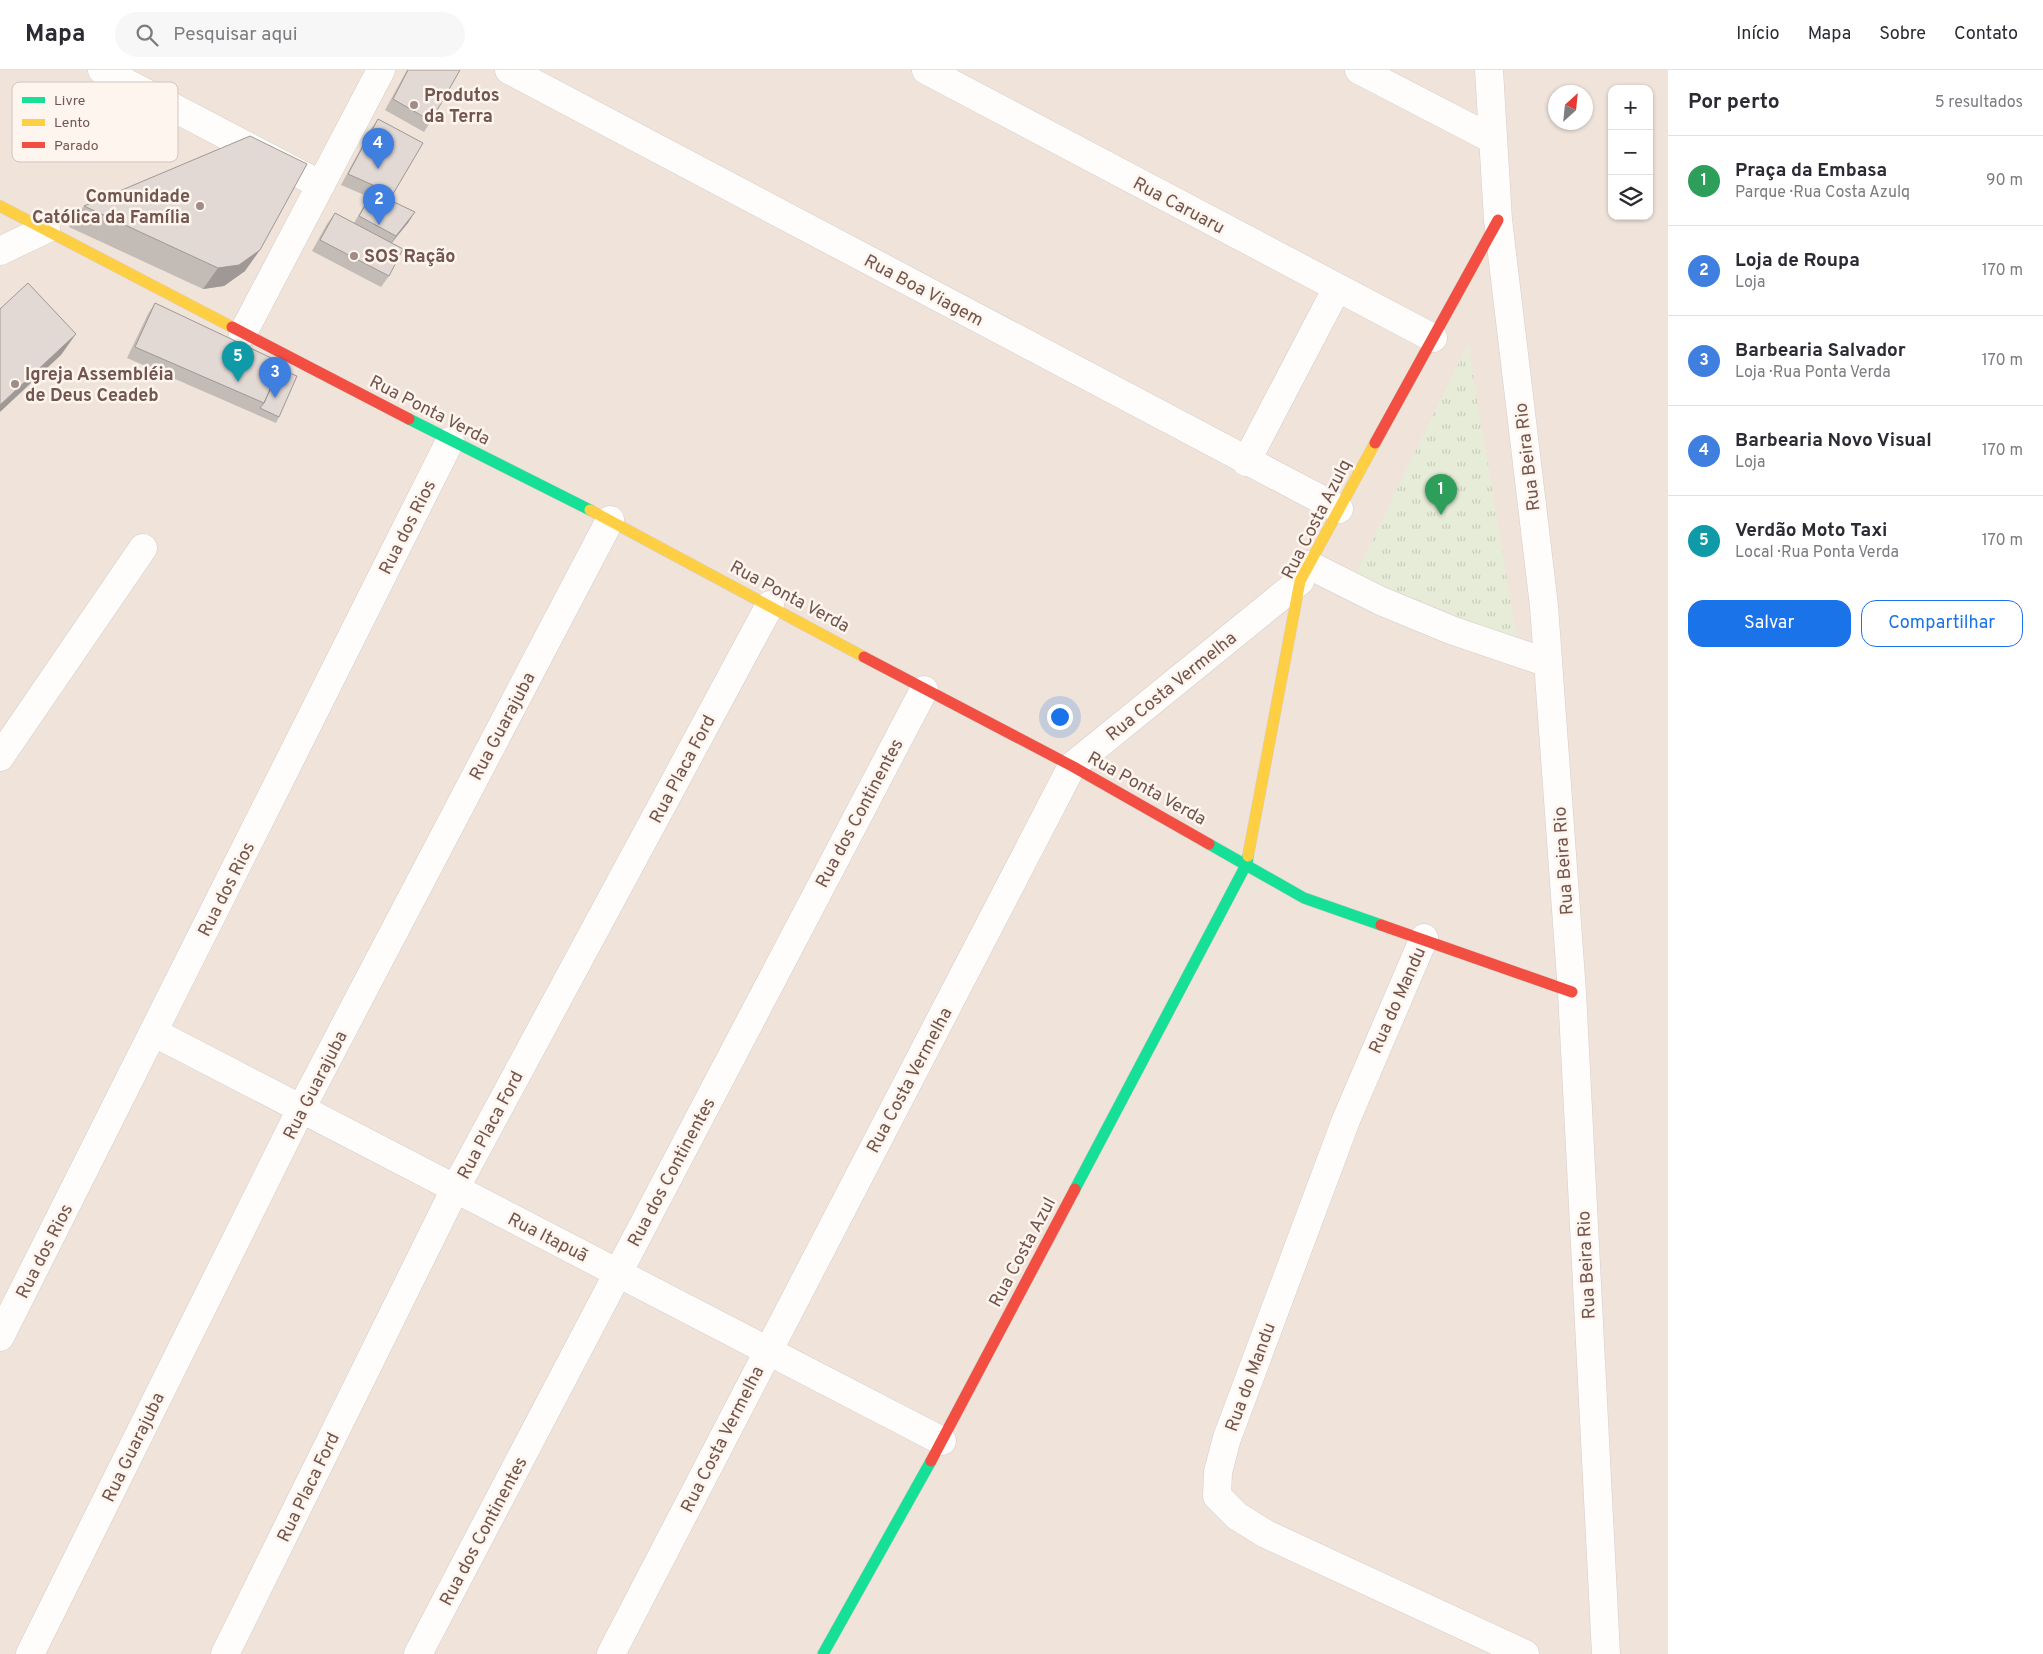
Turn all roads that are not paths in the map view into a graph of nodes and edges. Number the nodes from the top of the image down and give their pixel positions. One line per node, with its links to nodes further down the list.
1 (102, 70): 8 (street)
2 (381, 70): 11 (street)
3 (509, 70): 20 (street, Rua Boa Viagem)
4 (926, 70): 16 (street, Rua Caruaru)
5 (1359, 70): 7 (street)
6 (1489, 70): 10 (street, Rua Beira Rio)
7 (1387, 78): 10 (street)
8 (125, 82)
9 (178, 110): 11 (street)
10 (1492, 139): 13 (street, Rua Beira Rio)
11 (321, 185): 17 (street)
12 (0, 206): 14 (street, Rua Ponta Verda)
13 (1498, 220): 18 (street, Rua Costa Azulq); 26 (street, Rua Beira Rio)
14 (46, 229): 15 (street); 17 (street, Rua Ponta Verda)
15 (0, 251)
16 (1337, 288): 18 (street, Rua Caruaru); 20 (street)
17 (243, 332): 19 (street, Rua Ponta Verda)
18 (1433, 338): 21 (street, Rua Costa Azulq)
19 (450, 441): 22 (street, Rua Ponta Verda); 33 (street, Rua dos Rios)
20 (1246, 462): 21 (street, Rua Boa Viagem)
21 (1339, 509): 24 (street, Rua Costa Azulq)
22 (610, 520): 25 (street, Rua Ponta Verda); 34 (street, Rua Guarajuba)
23 (142, 548): 28 (street)
24 (1305, 573): 26 (street); 29 (street, Rua Costa Vermelha); 30 (street, Rua Costa Azulq)
25 (770, 605): 27 (street, Rua Ponta Verda); 35 (street, Rua Placa Ford)
26 (1548, 663): 32 (street, Rua Beira Rio)
27 (924, 690): 29 (street, Rua Ponta Verda); 36 (street, Rua dos Continentes)
28 (0, 757)
29 (1072, 766): 30 (street, Rua Ponta Verda); 38 (street, Rua Costa Vermelha)
30 (1247, 863): 31 (street, Rua Ponta Verda); 39 (street, Rua Costa Azul)
31 (1424, 938): 32 (street, Rua Ponta Verda); 45 (street, Rua do Mandu)
32 (1572, 992): 46 (street, Rua Beira Rio)
33 (155, 1032): 34 (street, Rua Itapuã); 37 (street, Rua dos Rios)
34 (302, 1109): 35 (street, Rua Itapuã); 40 (street, Rua Guarajuba)
35 (456, 1189): 36 (street, Rua Itapuã); 41 (street, Rua Placa Ford)
36 (618, 1273): 38 (street, Rua Itapuã); 42 (street, Rua dos Continentes)
37 (0, 1336)
38 (768, 1351): 39 (street, Rua Itapuã); 43 (street, Rua Costa Vermelha)
39 (942, 1441): 44 (street, Rua Costa Azul)
40 (30, 1654)
41 (225, 1654)
42 (418, 1654)
43 (611, 1654)
44 (823, 1654)
45 (1525, 1654)
46 (1606, 1654)

